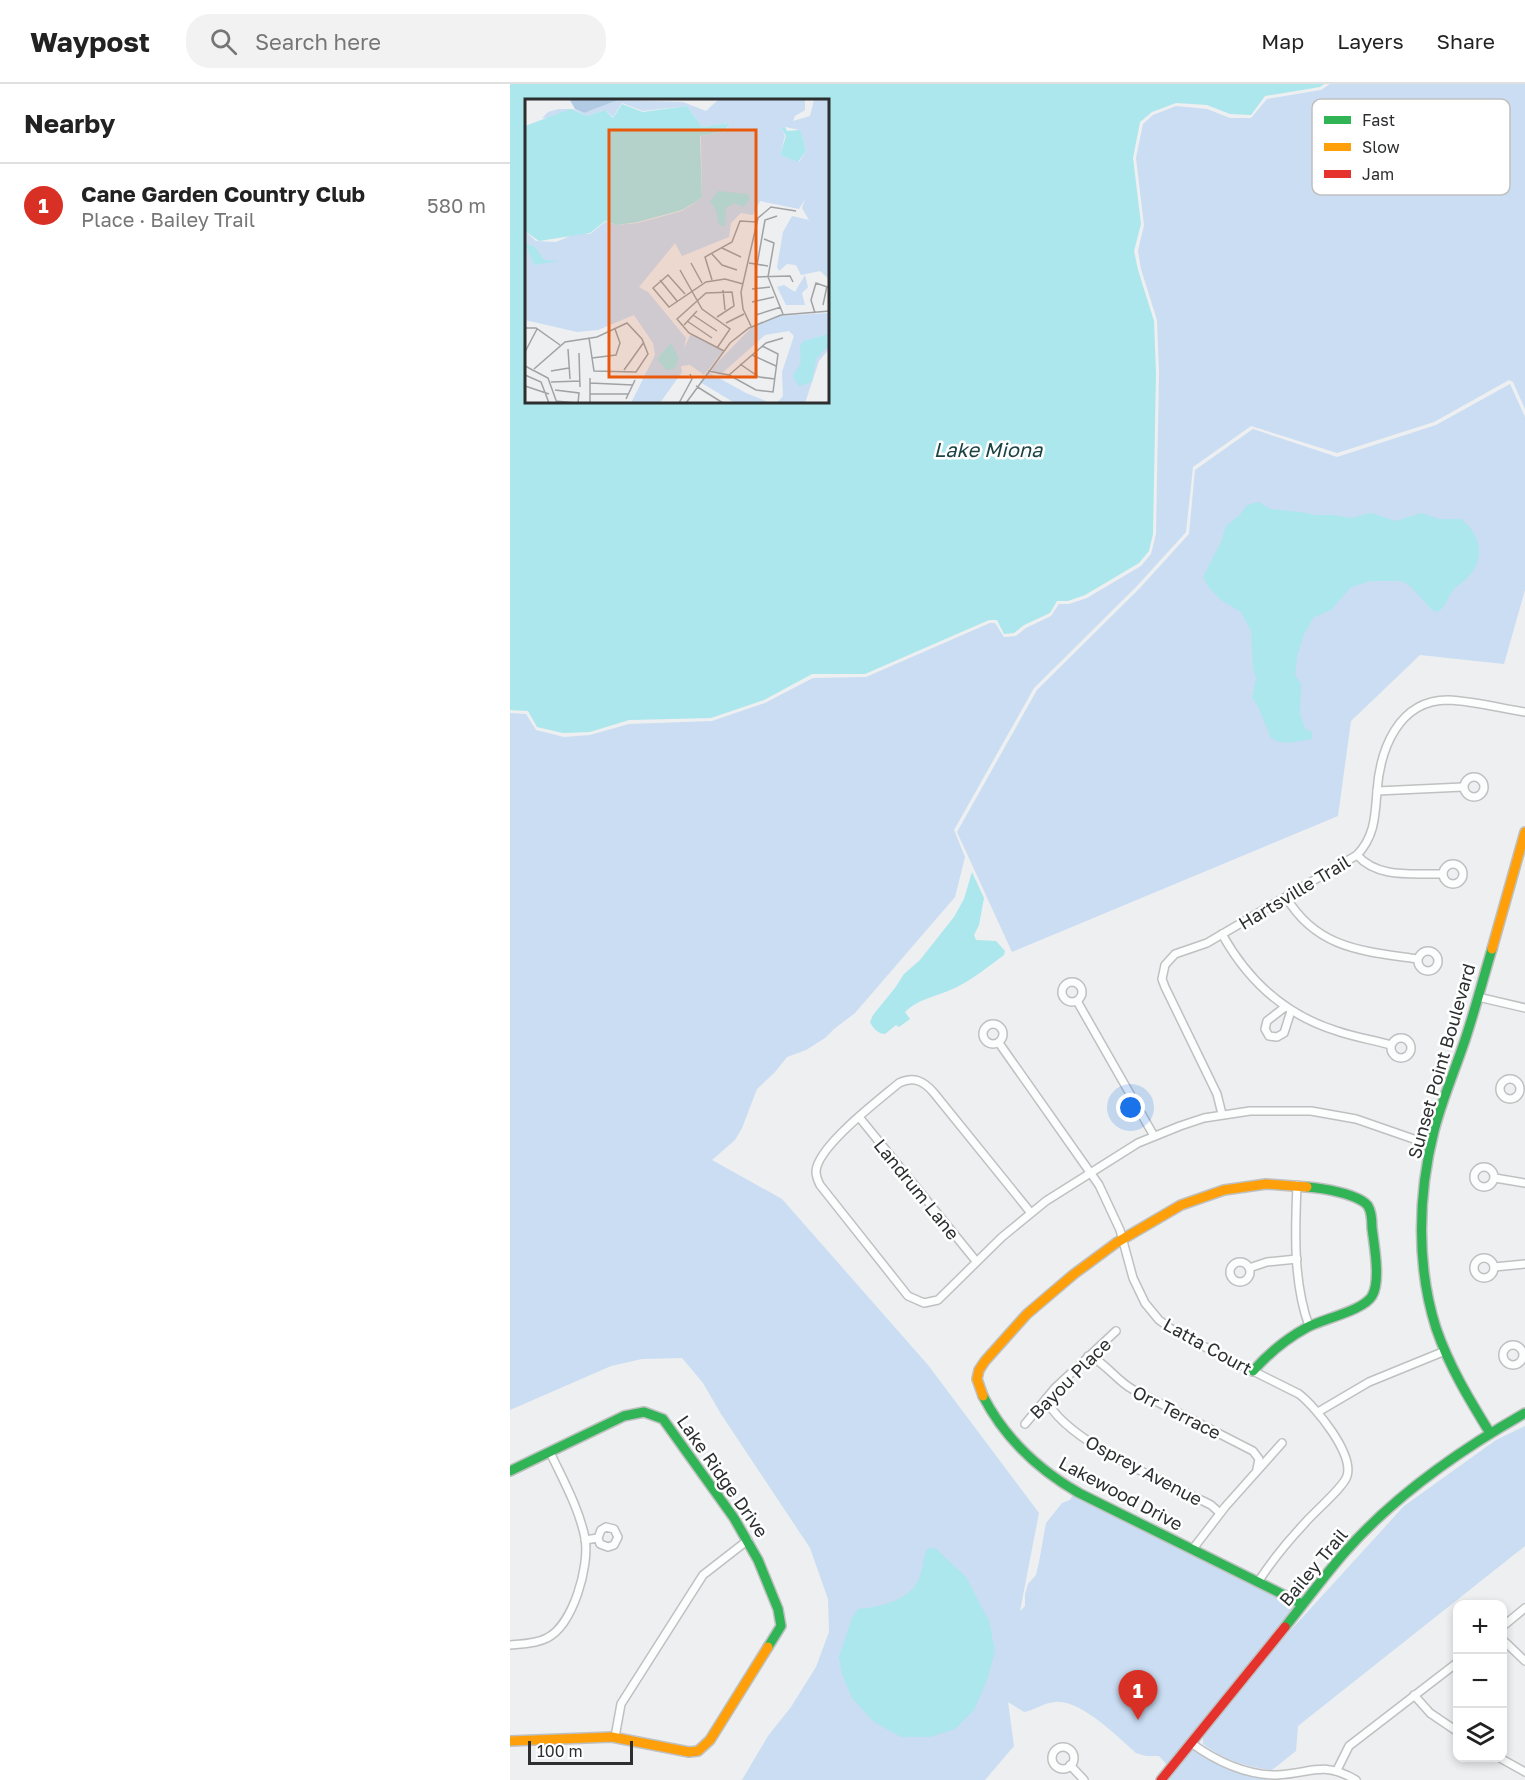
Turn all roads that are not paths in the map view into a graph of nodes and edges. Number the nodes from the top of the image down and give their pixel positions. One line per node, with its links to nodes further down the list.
1 (1525, 712): 3 (street, Hartsville Trail)
2 (1463, 787): 3 (street)
3 (1377, 791): 5 (street, Hartsville Trail)
4 (1525, 832): 10 (street, Sunset Point Boulevard)
5 (1357, 855): 6 (street); 7 (street, Hartsville Trail)
6 (1443, 874)
7 (1286, 897): 8 (street, Hartsville Trail); 9 (street)
8 (1222, 934): 14 (street); 15 (street, Hartsville Trail)
9 (1417, 959)
10 (1478, 997): 12 (street); 18 (street, Sunset Point Boulevard)
11 (1077, 1001): 17 (street)
12 (1525, 1008)
13 (999, 1043): 19 (street, Latta Court)
14 (1391, 1045)
15 (1222, 1114): 17 (street); 18 (street)
16 (859, 1117): 23 (street); 26 (street, Landrum Lane); 26 (street)
17 (1154, 1136): 19 (street)
18 (1431, 1145): 32 (street, Sunset Point Boulevard)
19 (1091, 1172): 23 (street); 24 (street, Latta Court)
20 (1495, 1178): 21 (street)
21 (1525, 1183)
22 (1297, 1185): 24 (street, Lakewood Drive); 25 (street); 30 (street, Lakewood Drive)
23 (1031, 1213): 26 (street)
24 (1122, 1239): 34 (street, Latta Court); 48 (street, Lakewood Drive)
25 (1297, 1259): 29 (street); 30 (street)
26 (976, 1261)
27 (1525, 1264): 28 (street)
28 (1494, 1267)
29 (1249, 1268)
30 (1309, 1326): 34 (street, Lakewood Drive)
31 (1116, 1331): 33 (street, Bayou Place)
32 (1445, 1352): 36 (street); 39 (street, Sunset Point Boulevard)
33 (1088, 1356): 35 (street, Bayou Place); 42 (street, Orr Terrace)
34 (1253, 1371): 36 (street, Latta Court)
35 (1046, 1399): 38 (street, Bayou Place); 44 (street, Osprey Avenue)
36 (1318, 1412): 49 (street, Latta Court)
37 (1525, 1413): 39 (street, Bailey Trail)
38 (1025, 1424)
39 (1490, 1433): 50 (street, Bailey Trail)
40 (1282, 1443): 42 (street)
41 (550, 1452): 43 (street, Lake Ridge Drive); 46 (street); 47 (street, Lake Ridge Drive)
42 (1257, 1469): 44 (street)
43 (510, 1471)
44 (1220, 1513): 48 (street)
45 (598, 1538): 46 (street)
46 (585, 1540): 54 (street)
47 (748, 1540): 59 (street); 59 (street, Lake Ridge Drive)
48 (1192, 1550): 49 (street, Lakewood Drive)
49 (1258, 1582): 50 (street, Lakewood Drive)
50 (1302, 1604): 61 (street, Bailey Trail)
51 (1525, 1608): 52 (street)
52 (1507, 1624)
53 (1507, 1643): 55 (street)
54 (510, 1645)
55 (1525, 1661)
56 (1453, 1666): 57 (street)
57 (1414, 1695): 58 (street); 64 (street)
58 (1453, 1729)
59 (615, 1737): 60 (street, Lake Ridge Drive)
60 (510, 1741)
61 (1191, 1743): 64 (street); 67 (street, Bailey Trail)
62 (1507, 1762): 65 (street)
63 (1070, 1765): 66 (street)
64 (1337, 1770): 68 (street)
65 (1525, 1772)
66 (1084, 1780)
67 (1161, 1780)
68 (1356, 1780)

